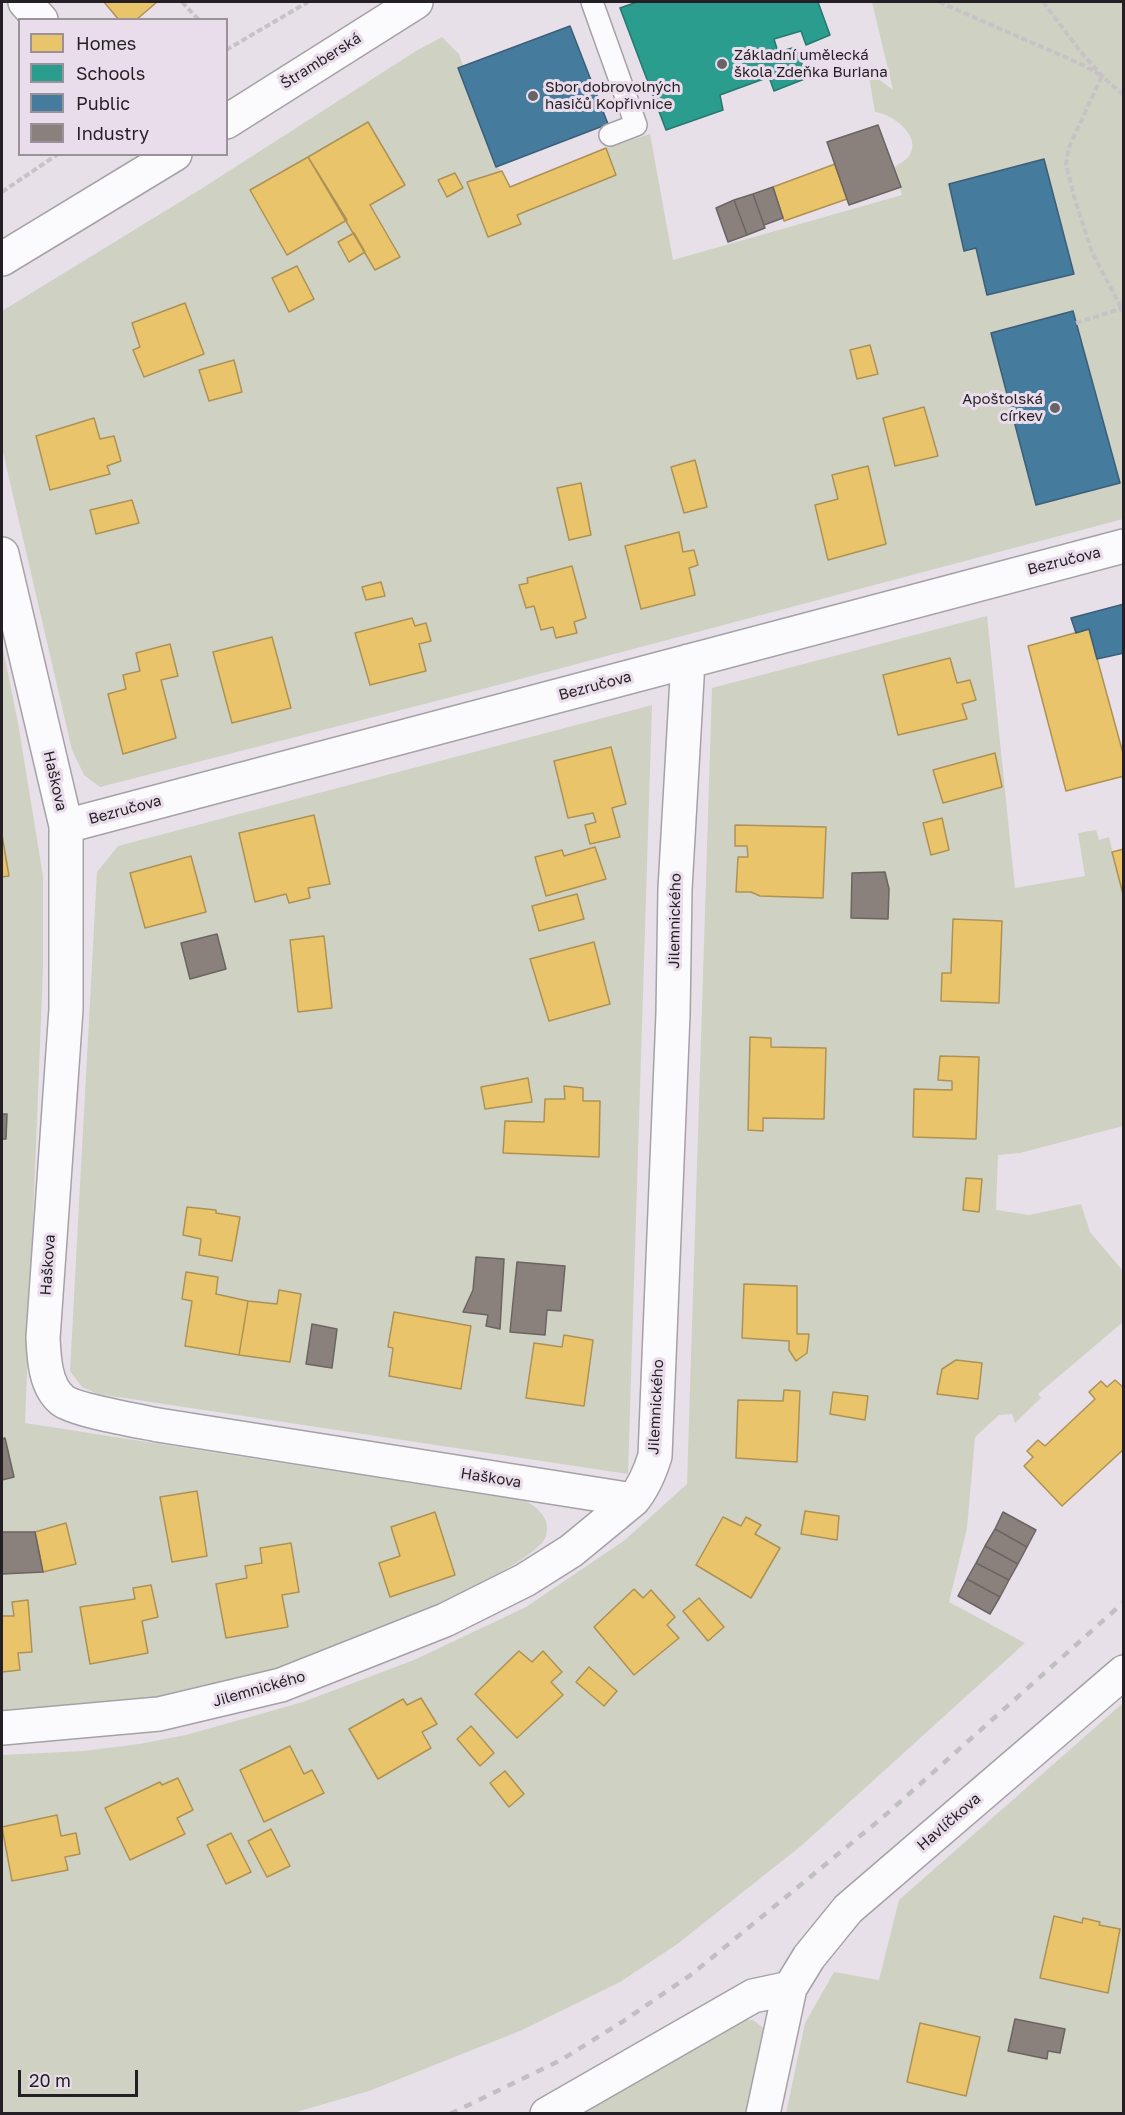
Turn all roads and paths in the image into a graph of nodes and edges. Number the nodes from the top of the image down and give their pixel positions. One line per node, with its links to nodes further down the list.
1 (25, 2): 8 (street)
2 (182, 2): 9 (path)
3 (308, 2): 10 (path)
4 (416, 2): 13 (street, Štramberská)
5 (592, 2): 14 (lane)
6 (939, 2): 11 (path)
7 (1043, 2): 11 (path)
8 (39, 18)
9 (197, 18)
10 (228, 48)
11 (1102, 76): 12 (path); 20 (path)
12 (1124, 96)
13 (228, 121)
14 (610, 135)
15 (55, 156): 17 (path)
16 (168, 156): 18 (street)
17 (2, 192)
18 (2, 259)
19 (1124, 300): 20 (path)
20 (1122, 311): 21 (path)
21 (1076, 323)
22 (1124, 546): 24 (street, Bezručova)
23 (2, 554): 25 (street, Haškova)
24 (688, 660): 25 (street, Bezručova); 26 (street, Jilemnického)
25 (66, 826): 26 (street, Haškova)
26 (633, 1500): 28 (street, Jilemnického)
27 (1124, 1672): 29 (street, Havlíčkova)
28 (2, 1728)
29 (790, 1988): 30 (street); 31 (street, Havlíčkova)
30 (547, 2114)
31 (764, 2114)

